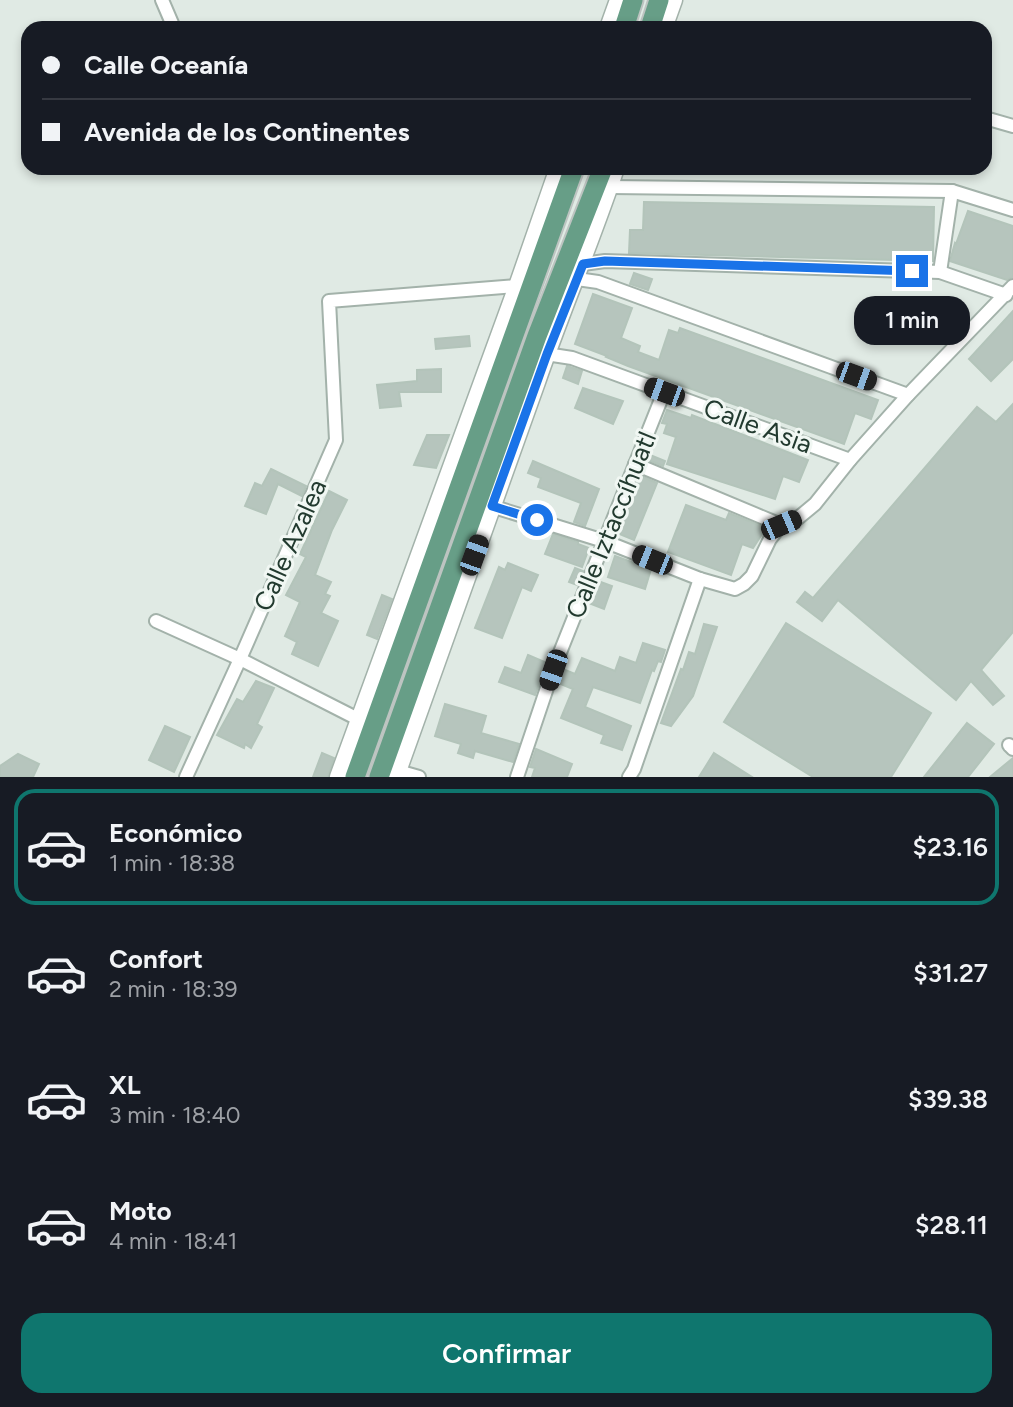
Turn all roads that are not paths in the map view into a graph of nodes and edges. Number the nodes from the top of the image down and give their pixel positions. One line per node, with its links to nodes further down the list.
1 (162, 0): 6 (street)
2 (618, 0): 7 (street)
3 (633, 0): 8 (main road)
4 (659, 0): 9 (main road)
5 (674, 0): 10 (street)
6 (171, 21)
7 (610, 21)
8 (626, 21)
9 (652, 21)
10 (666, 21)
11 (992, 120): 12 (street)
12 (1013, 126)
13 (556, 175): 22 (street)
14 (571, 175): 39 (main road)
15 (600, 175): 40 (main road)
16 (614, 175): 17 (street)
17 (610, 187): 18 (street); 20 (street)
18 (952, 191): 19 (street); 21 (street)
19 (1013, 210)
20 (580, 271): 21 (street); 24 (street); 26 (street)
21 (940, 272): 23 (street)
22 (517, 286): 34 (street, Calle Azalea); 35 (street)
23 (1009, 290): 26 (street)
24 (547, 354): 25 (street, Calle Asia); 29 (street)
25 (664, 392): 27 (street, Calle Asia); 28 (street, Calle Iztaccíhuatl)
26 (908, 395): 27 (street)
27 (850, 460): 30 (street)
28 (635, 464): 30 (street); 31 (street, Calle Iztaccíhuatl)
29 (492, 506): 31 (street); 36 (street)
30 (781, 525): 32 (street)
31 (604, 541): 32 (street); 42 (street, Calle Iztaccíhuatl)
32 (700, 579): 43 (street)
33 (156, 621): 34 (street)
34 (240, 659): 35 (street); 37 (street, Calle Azalea)
35 (358, 719): 38 (street)
36 (397, 774): 41 (street)
37 (186, 777)
38 (338, 777)
39 (355, 777)
40 (379, 777)
41 (418, 777)
42 (517, 777)
43 (629, 777)

